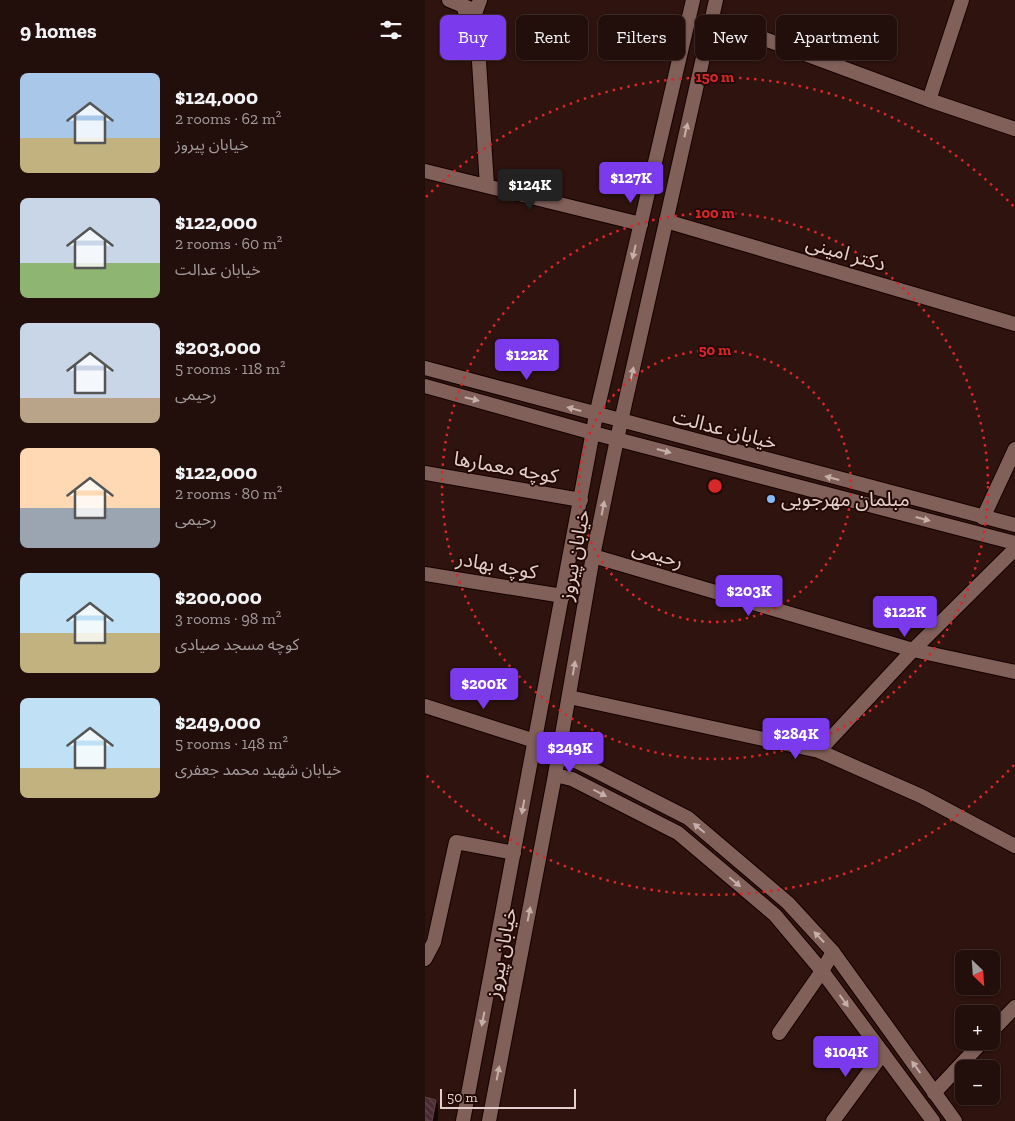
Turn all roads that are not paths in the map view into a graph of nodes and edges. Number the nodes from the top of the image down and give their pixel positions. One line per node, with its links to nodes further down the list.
1 (449, 0): 6 (street)
2 (480, 0): 6 (street)
3 (693, 0): 15 (street)
4 (716, 0): 7 (street, خیابان پیروز)
5 (962, 0): 10 (street)
6 (463, 6): 13 (street)
7 (712, 15)
8 (766, 39): 10 (street)
9 (702, 60): 14 (street, خیابان پیروز, one-way to 9)
10 (929, 100): 11 (street)
11 (1015, 129)
12 (425, 171): 13 (street)
13 (487, 186): 15 (street)
14 (666, 221): 16 (street, دکتر امینی); 20 (street, خیابان پیروز, one-way to 14)
15 (641, 224): 19 (street, one-way to 19)
16 (1015, 324)
17 (425, 368): 19 (street, خیابان عدالت, one-way to 17)
18 (425, 386): 21 (street, خیابان عدالت, one-way to 21)
19 (597, 415): 20 (street, خیابان عدالت); 21 (street, خیابان پیروز)
20 (621, 422): 22 (street, خیابان پیروز); 26 (street, خیابان عدالت, one-way to 20)
21 (593, 433): 22 (street, خیابان عدالت); 25 (street, خیابان پیروز)
22 (617, 439): 28 (street, خیابان عدالت, one-way to 28); 30 (street, خیابان پیروز, one-way to 22)
23 (1015, 450): 26 (street)
24 (425, 473): 25 (street, کوچه معمارها)
25 (581, 500): 32 (street, خیابان پیروز)
26 (983, 518): 27 (street, خیابان عدالت)
27 (1015, 525)
28 (1015, 543)
29 (1015, 548): 33 (street)
30 (593, 556): 33 (street, رحیمی); 35 (street, خیابان پیروز, one-way to 30)
31 (425, 574): 32 (street, کوچه بهادر)
32 (563, 596): 37 (street, خیابان پیروز)
33 (913, 650): 34 (street, رحیمی); 38 (street)
34 (1015, 672)
35 (569, 697): 38 (street); 39 (street, خیابان پیروز)
36 (425, 706): 37 (street)
37 (535, 741): 42 (street, خیابان پیروز, one-way to 42)
38 (819, 751): 41 (street)
39 (558, 758): 40 (street, خیابان پیروز); 44 (street, one-way to 39)
40 (555, 776): 46 (street, one-way to 46); 54 (street, خیابان پیروز, one-way to 40)
41 (1015, 846)
42 (515, 853): 43 (street); 53 (street, خیابان پیروز, one-way to 53)
43 (429, 940): 45 (street)
44 (833, 952): 46 (street); 52 (street, one-way to 44)
45 (425, 959)
46 (822, 971): 49 (street); 51 (street, one-way to 51)
47 (1015, 1007): 48 (street)
48 (1000, 1023)
49 (779, 1033)
50 (975, 1050): 52 (street)
51 (883, 1053): 55 (street); 56 (street)
52 (934, 1093): 57 (street)
53 (463, 1121)
54 (489, 1121)
55 (833, 1121)
56 (933, 1121)
57 (955, 1121)

